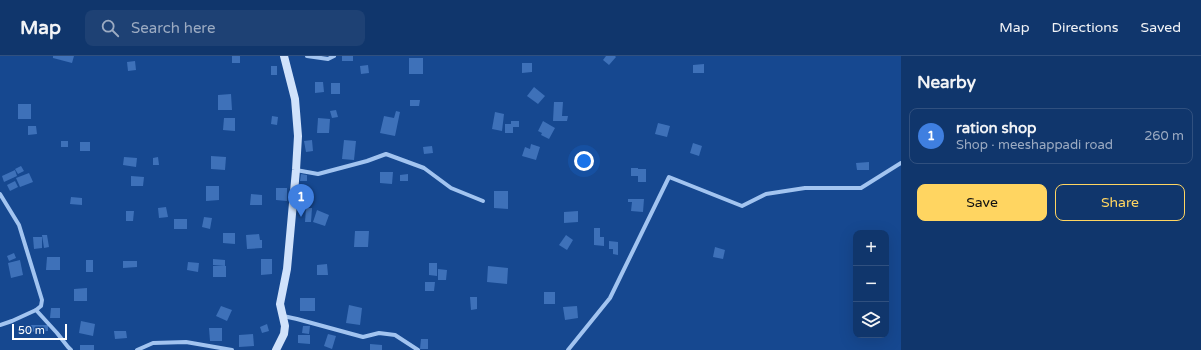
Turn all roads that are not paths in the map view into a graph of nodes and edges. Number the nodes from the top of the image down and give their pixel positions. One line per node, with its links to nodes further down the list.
1 (284, 56): 5 (street)
2 (307, 56): 3 (street)
3 (334, 56)
4 (901, 163): 16 (street)
5 (296, 170): 7 (street); 9 (street)
6 (0, 194): 8 (street)
7 (483, 201)
8 (36, 310): 10 (street); 11 (street)
9 (283, 316): 14 (street); 15 (street)
10 (0, 325)
11 (71, 350)
12 (137, 350): 13 (street)
13 (232, 350)
14 (276, 350)
15 (418, 350)
16 (568, 350)

